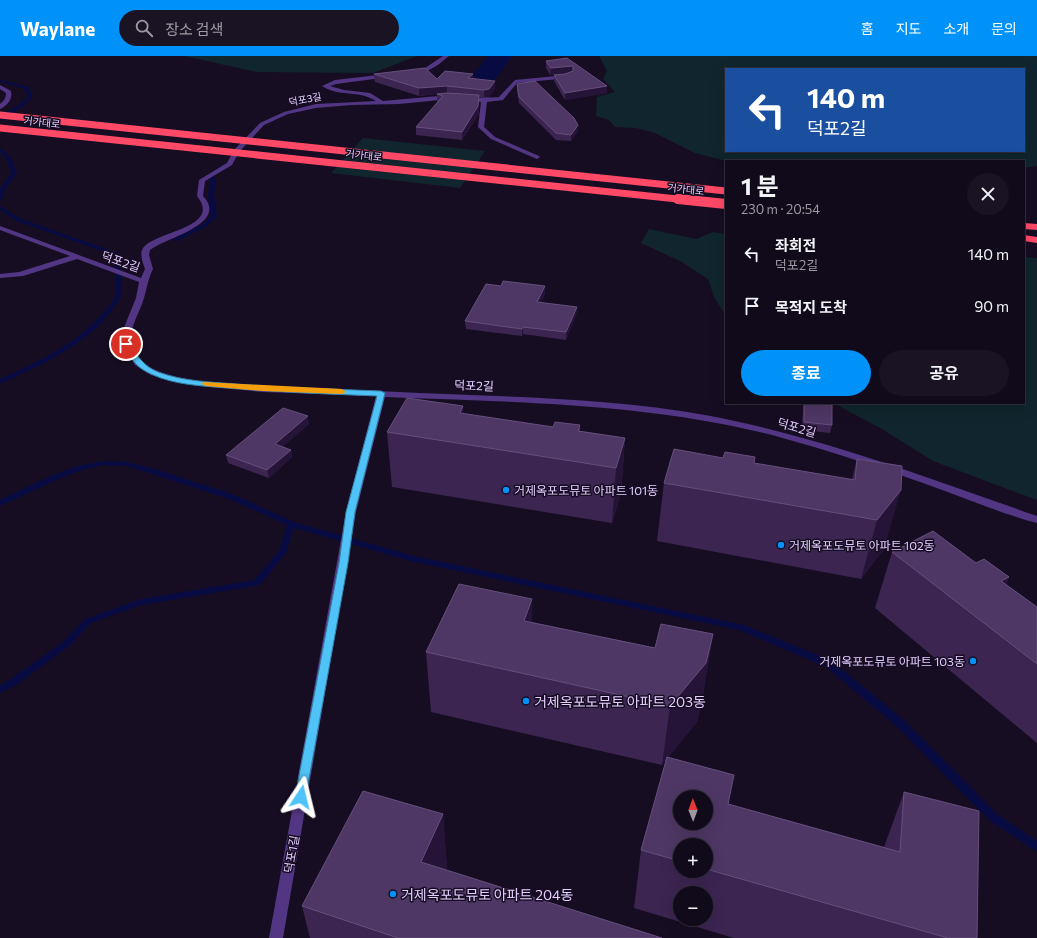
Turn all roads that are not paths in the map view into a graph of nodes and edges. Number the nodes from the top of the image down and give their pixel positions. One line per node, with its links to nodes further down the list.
1 (446, 56): 2 (street)
2 (405, 73)
3 (390, 75): 7 (street)
4 (570, 75): 6 (street, 덕포3길)
5 (0, 87): 8 (street)
6 (484, 101): 7 (street, 덕포3길); 11 (street)
7 (381, 102): 21 (street, 덕포3길)
8 (0, 107)
9 (0, 116): 12 (highway, 거가대로, bridge)
10 (0, 128): 13 (highway, 거가대로, bridge)
11 (537, 157)
12 (725, 191)
13 (725, 204)
14 (1025, 226): 15 (highway)
15 (1037, 227)
16 (0, 228): 19 (street, 덕포2길)
17 (1025, 238): 18 (highway)
18 (1037, 240)
19 (75, 257): 20 (street); 21 (street, 덕포2길)
20 (0, 276)
21 (143, 281): 22 (street, 덕포2길)
22 (381, 393): 23 (street, 덕포2길); 24 (street, 덕포1길)
23 (1037, 520)
24 (276, 938)

